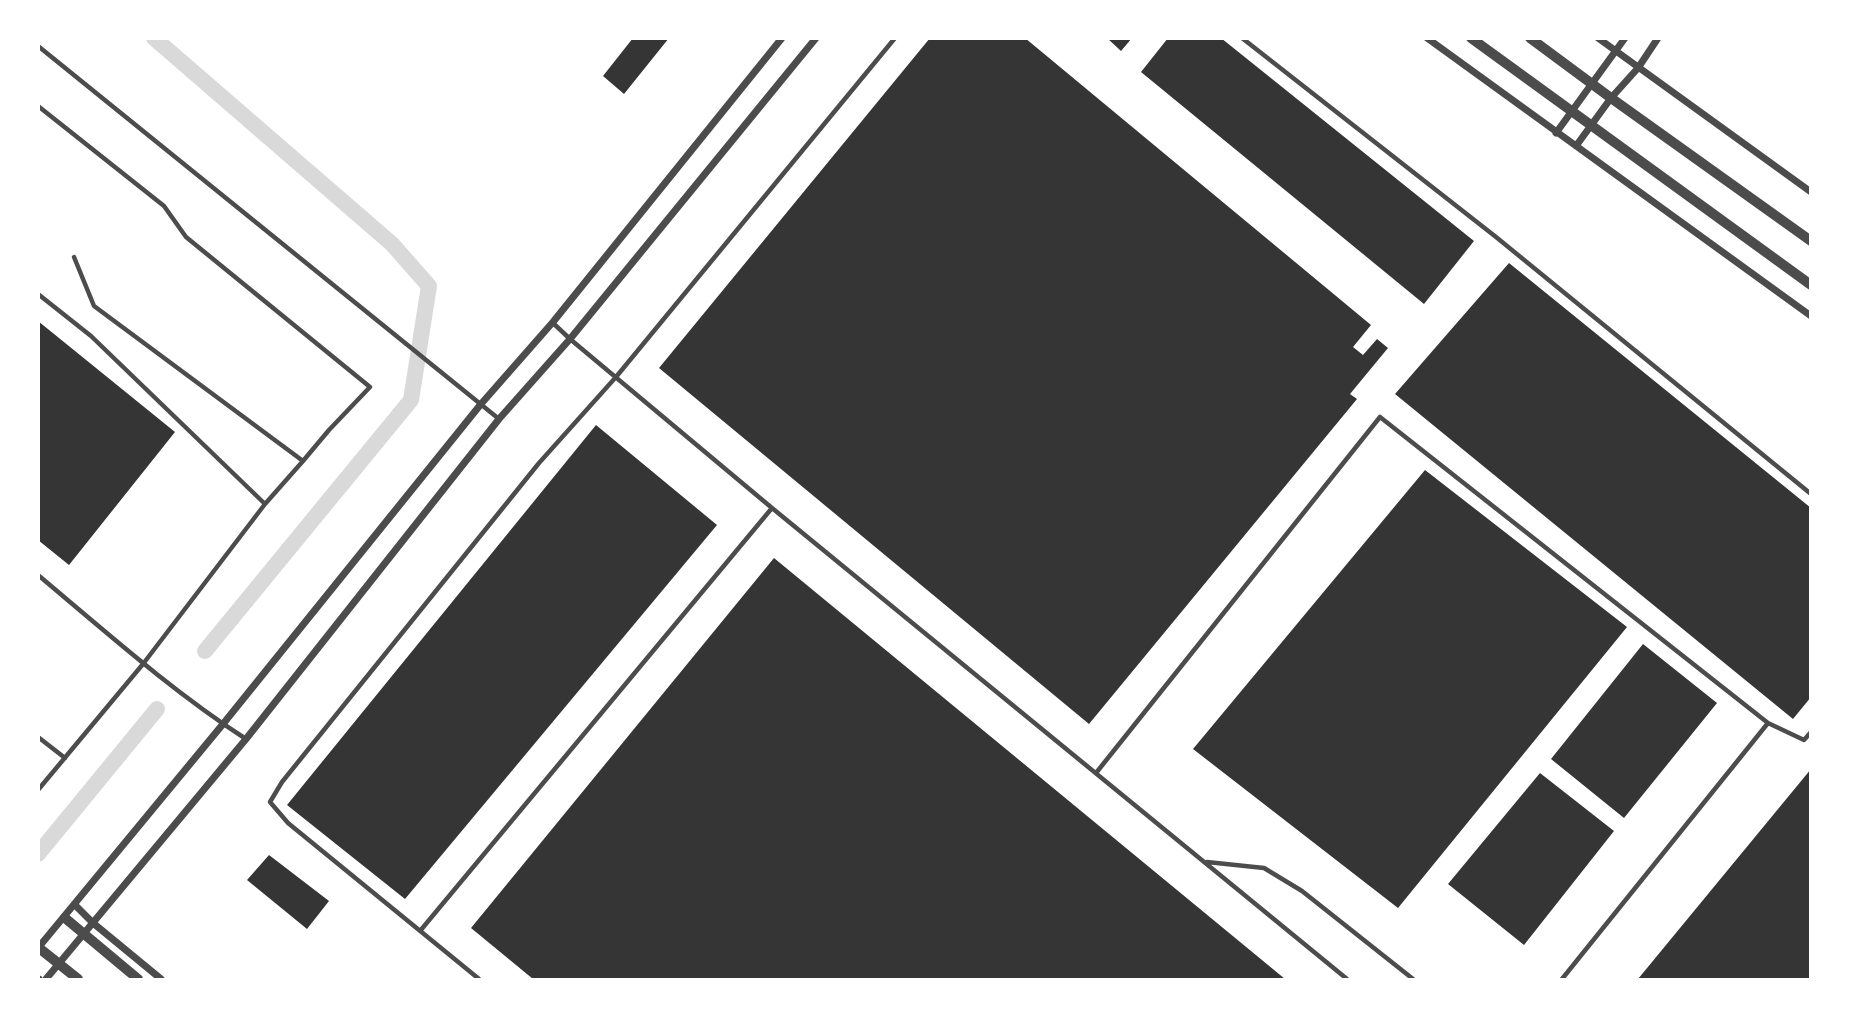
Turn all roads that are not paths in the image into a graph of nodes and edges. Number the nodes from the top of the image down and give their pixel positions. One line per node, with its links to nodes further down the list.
1 (782, 38): 27 (street)
2 (816, 38): 28 (street)
3 (895, 38): 29 (lane)
4 (1242, 38): 33 (lane)
5 (1427, 38): 19 (street)
6 (1471, 38): 17 (street)
7 (1530, 38): 14 (street)
8 (1598, 38): 12 (street)
9 (1625, 38): 12 (street)
10 (1658, 38): 13 (street)
11 (38, 46): 30 (lane)
12 (1616, 52): 13 (street); 14 (street)
13 (1638, 68): 15 (street); 21 (street)
14 (1591, 83): 15 (street); 17 (street)
15 (1611, 98): 18 (street); 22 (street)
16 (38, 106): 32 (lane)
17 (1571, 112): 18 (street); 19 (street)
18 (1592, 127): 20 (street); 24 (street)
19 (1556, 132): 20 (street)
20 (1576, 146): 26 (street)
21 (1811, 192)
22 (1811, 241)
23 (74, 257): 32 (lane)
24 (1811, 285)
25 (38, 294): 34 (lane)
26 (1811, 316)
27 (552, 322): 28 (lane); 30 (street)
28 (569, 339): 29 (lane); 31 (street)
29 (616, 377): 35 (lane); 50 (lane)
30 (481, 404): 31 (lane); 39 (street)
31 (499, 419): 42 (street)
32 (303, 461): 34 (lane)
33 (1811, 494)
34 (265, 504): 37 (lane)
35 (772, 508): 44 (lane); 50 (lane)
36 (38, 575): 37 (lane)
37 (143, 664): 39 (lane); 43 (lane)
38 (1768, 723): 40 (lane); 44 (lane); 61 (lane)
39 (223, 724): 42 (lane); 47 (street)
40 (1811, 732)
41 (38, 737): 43 (lane)
42 (246, 739): 49 (street)
43 (65, 758): 45 (lane)
44 (1096, 773): 46 (lane)
45 (38, 790)
46 (1204, 862): 59 (lane); 60 (lane)
47 (75, 905): 48 (street); 49 (street)
48 (65, 918): 51 (street); 52 (street)
49 (93, 923): 51 (street); 57 (street)
50 (420, 931): 58 (lane)
51 (83, 934): 53 (street); 56 (street)
52 (39, 948): 53 (street)
53 (59, 964): 54 (street); 55 (street)
54 (46, 979)
55 (78, 979)
56 (138, 979)
57 (161, 979)
58 (479, 979)
59 (1347, 979)
60 (1413, 979)
61 (1562, 979)

